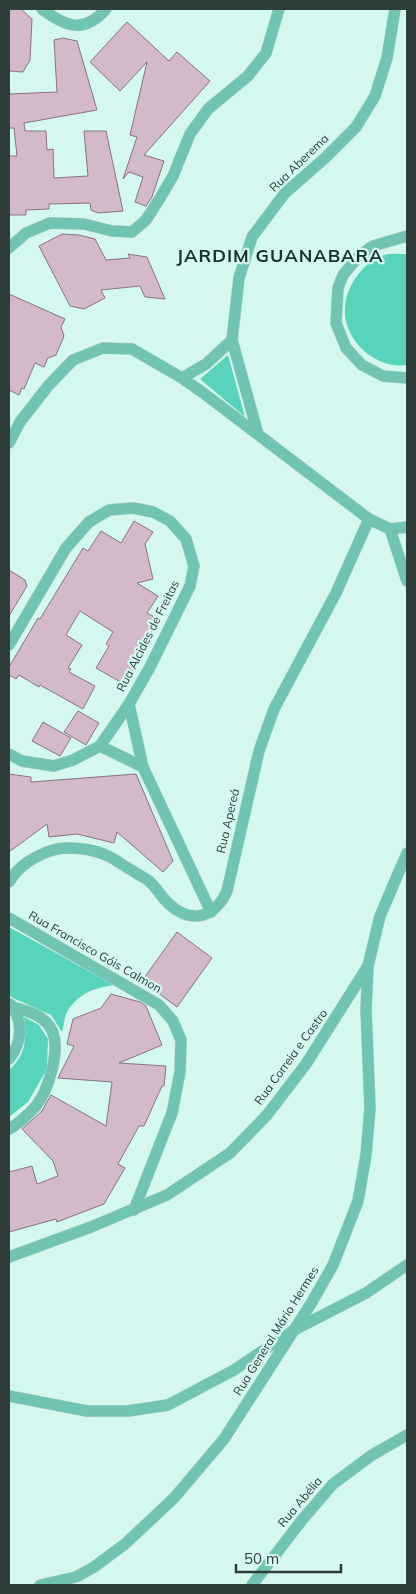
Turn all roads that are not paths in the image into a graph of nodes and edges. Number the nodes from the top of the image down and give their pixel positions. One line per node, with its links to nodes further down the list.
1 (42, 9): 2 (street)
2 (106, 9)
3 (279, 9): 6 (street)
4 (395, 9): 7 (street, Rua Aberema)
5 (404, 239): 9 (street)
6 (9, 248)
7 (232, 340): 8 (street); 10 (street, Rua Aberema)
8 (182, 378): 10 (street); 11 (street)
9 (407, 378)
10 (258, 434): 12 (street)
11 (9, 443)
12 (369, 520): 14 (street); 23 (street, Rua Apereá)
13 (407, 527): 14 (street)
14 (390, 529): 15 (street)
15 (407, 581)
16 (9, 645): 17 (street, Rua Alcides de Freitas)
17 (129, 704): 18 (street, Rua Alcides de Freitas); 20 (street, Rua Alcides de Freitas)
18 (100, 746): 19 (street, Rua Alcides de Freitas); 20 (street)
19 (9, 754)
20 (143, 767): 23 (street, Rua Alcides de Freitas)
21 (407, 853): 25 (street, Rua Correia e Castro)
22 (9, 882): 23 (street)
23 (211, 912)
24 (9, 918): 29 (street, Rua Francisco Góis Calmon)
25 (368, 966): 29 (street, Rua Correia e Castro); 32 (street, Rua General Mário Hermes)
26 (11, 1005): 27 (street); 28 (street)
27 (9, 1059)
28 (9, 1129)
29 (134, 1210): 30 (street, Rua Correia e Castro)
30 (9, 1257)
31 (407, 1265): 32 (street)
32 (294, 1330): 33 (street); 35 (street, Rua General Mário Hermes)
33 (9, 1396)
34 (407, 1435): 36 (street, Rua Abélia)
35 (40, 1585)
36 (252, 1585)

